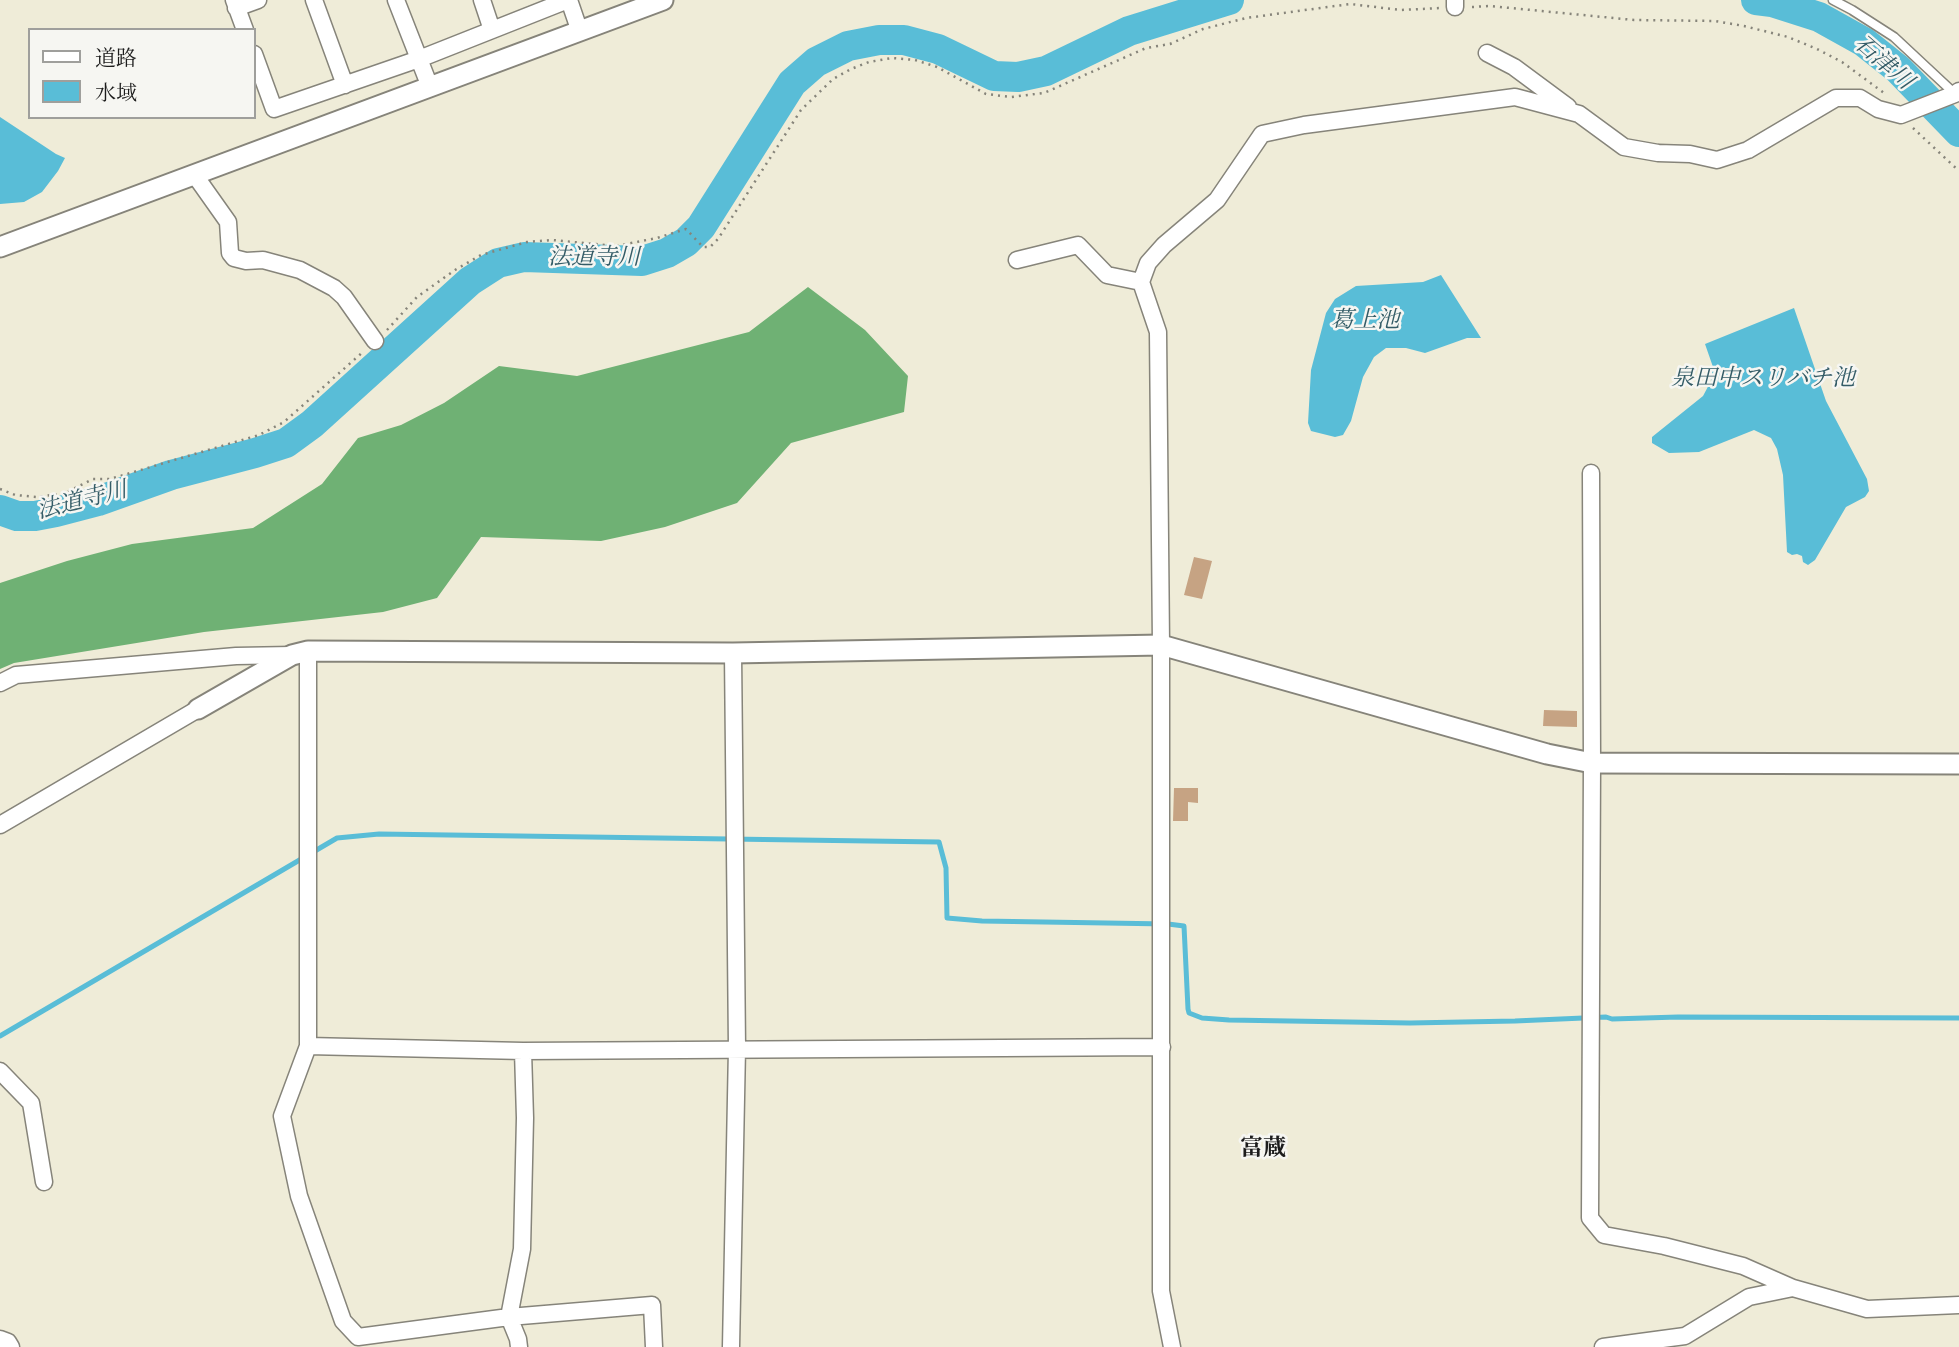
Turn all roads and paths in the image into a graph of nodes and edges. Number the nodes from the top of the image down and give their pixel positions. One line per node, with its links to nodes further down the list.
1 (258, 0): 8 (street)
2 (314, 0): 16 (street)
3 (396, 0): 14 (street)
4 (482, 0): 11 (street)
5 (663, 0): 12 (street)
6 (1833, 0): 18 (lane)
7 (573, 1): 11 (street); 12 (street)
8 (235, 4): 10 (street)
9 (1455, 4): 20 (path); 26 (path)
10 (244, 28)
11 (492, 30): 14 (street)
12 (580, 32): 17 (street)
13 (1487, 53): 19 (street)
14 (419, 59): 16 (street); 17 (street)
15 (256, 60): 16 (street)
16 (345, 85)
17 (430, 87): 22 (street)
18 (1957, 92): 20 (street)
19 (1579, 114): 20 (street); 25 (street)
20 (1901, 116): 21 (path)
21 (1959, 171)
22 (194, 174): 23 (street); 26 (street)
23 (0, 247)
24 (1017, 260): 25 (street)
25 (1141, 282): 29 (street)
26 (375, 341): 28 (path)
27 (1591, 474): 34 (street)
28 (0, 489)
29 (1161, 645): 31 (street); 34 (street); 38 (street)
30 (300, 653): 31 (street); 32 (street); 33 (street); 37 (street)
31 (733, 653): 39 (street)
32 (0, 683)
33 (198, 709): 36 (street)
34 (1592, 764): 35 (street); 43 (street)
35 (1959, 764)
36 (0, 825)
37 (308, 1046): 40 (street); 45 (street)
38 (1162, 1047): 39 (street); 52 (street)
39 (737, 1048): 40 (street); 51 (street)
40 (523, 1051): 45 (street)
41 (0, 1072): 42 (street)
42 (44, 1182)
43 (1793, 1288): 44 (street); 47 (street)
44 (1959, 1306)
45 (509, 1317): 49 (street); 50 (street)
46 (0, 1339): 48 (street)
47 (1681, 1342): 53 (street)
48 (11, 1347)
49 (519, 1347)
50 (654, 1347)
51 (731, 1347)
52 (1172, 1347)
53 (1603, 1347)

